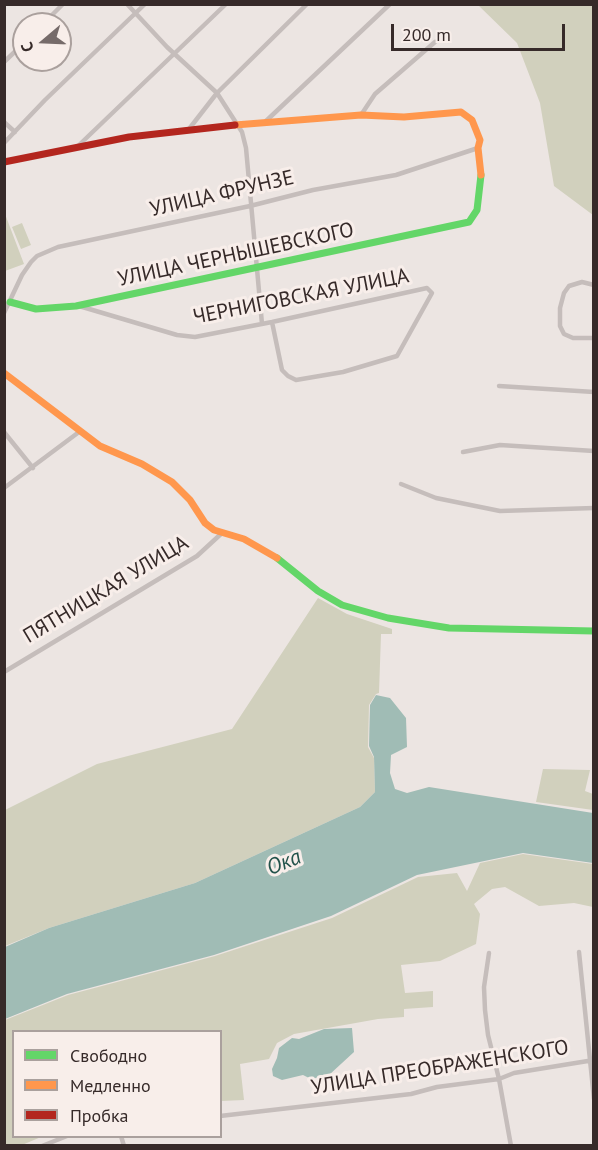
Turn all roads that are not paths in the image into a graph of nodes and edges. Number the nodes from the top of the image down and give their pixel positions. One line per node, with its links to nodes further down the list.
1 (127, 4): 6 (street)
2 (145, 4): 6 (street)
3 (226, 4): 8 (street)
4 (307, 4): 9 (street)
5 (390, 4): 11 (street)
6 (135, 14): 8 (street); 15 (street)
7 (435, 42): 10 (street)
8 (175, 55): 9 (street); 17 (street)
9 (217, 93): 13 (street); 14 (street)
10 (361, 115): 11 (street); 18 (street)
11 (266, 121): 13 (street)
12 (4, 122): 15 (street)
13 (237, 126): 14 (street); 20 (street)
14 (189, 129): 17 (street)
15 (15, 132): 16 (street)
16 (4, 144)
17 (76, 148): 19 (street)
18 (478, 148): 20 (street, УЛИЦА ФРУНЗЕ); 21 (street, УЛИЦА ЧЕРНЫШЕВСКОГО)
19 (4, 162)
20 (250, 206): 21 (street); 23 (street, УЛИЦА ФРУНЗЕ)
21 (257, 267): 24 (street, УЛИЦА ЧЕРНЫШЕВСКОГО); 27 (street)
22 (594, 285): 28 (street)
23 (10, 302): 24 (street, УЛИЦА ЧЕРНЫШЕВСКОГО); 25 (street, УЛИЦА ФРУНЗЕ)
24 (76, 306): 27 (street, ЧЕРНИГОВСКАЯ УЛИЦА)
25 (4, 313)
26 (272, 322): 26 (street, ЧЕРНИГОВСКАЯ УЛИЦА); 27 (street, ЧЕРНИГОВСКАЯ УЛИЦА)
27 (262, 324)
28 (594, 338)
29 (4, 373): 33 (street)
30 (499, 386): 31 (street)
31 (594, 392)
32 (4, 432): 36 (street)
33 (80, 432): 36 (street); 40 (street)
34 (594, 451): 35 (street)
35 (463, 452)
36 (33, 468): 38 (street)
37 (401, 484): 39 (street)
38 (4, 488)
39 (594, 508)
40 (222, 533): 41 (street); 42 (street, ПЯТНИЦКАЯ УЛИЦА)
41 (594, 631)
42 (4, 672)
43 (579, 952): 45 (street)
44 (489, 953): 46 (street)
45 (592, 1060): 46 (street, УЛИЦА ПРЕОБРАЖЕНСКОГО); 47 (street)
46 (500, 1079): 48 (street, УЛИЦА ПРЕОБРАЖЕНСКОГО); 51 (street)
47 (594, 1099)
48 (222, 1116)
49 (64, 1138): 50 (street)
50 (42, 1146)
51 (511, 1146)

